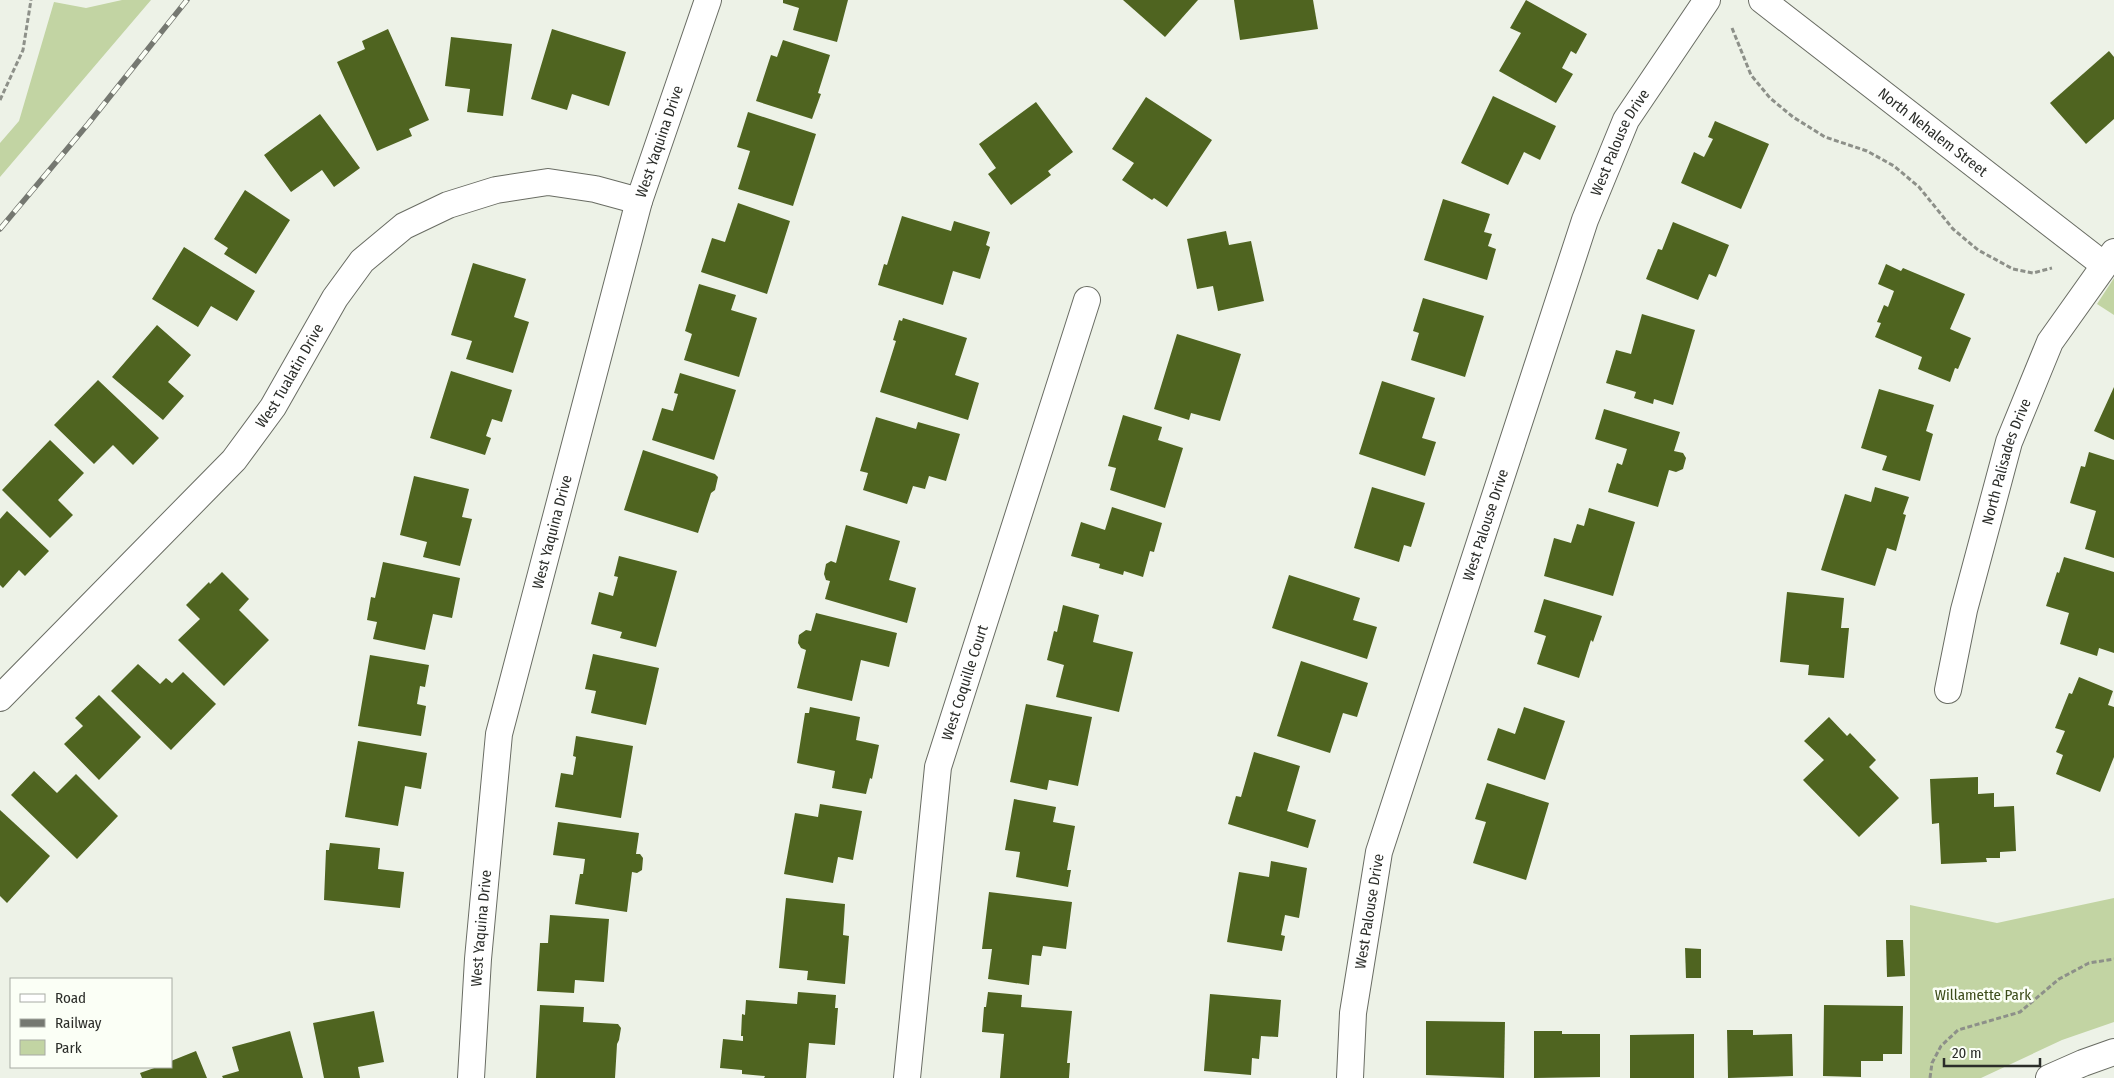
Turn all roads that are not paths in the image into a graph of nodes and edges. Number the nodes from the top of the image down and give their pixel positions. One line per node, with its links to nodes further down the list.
1 (708, 0): 4 (street, West Yaquina Drive)
2 (1707, 0): 12 (street, West Palouse Drive)
3 (1762, 0): 5 (street, North Nehalem Street)
4 (639, 201): 8 (street, West Tualatin Drive); 10 (street, West Yaquina Drive)
5 (2109, 259): 7 (street, North Palisades Drive)
6 (1086, 300): 11 (street, West Coquille Court)
7 (1948, 690)
8 (0, 698)
9 (2114, 1052): 13 (street)
10 (471, 1078)
11 (907, 1078)
12 (1350, 1078)
13 (2049, 1078)

